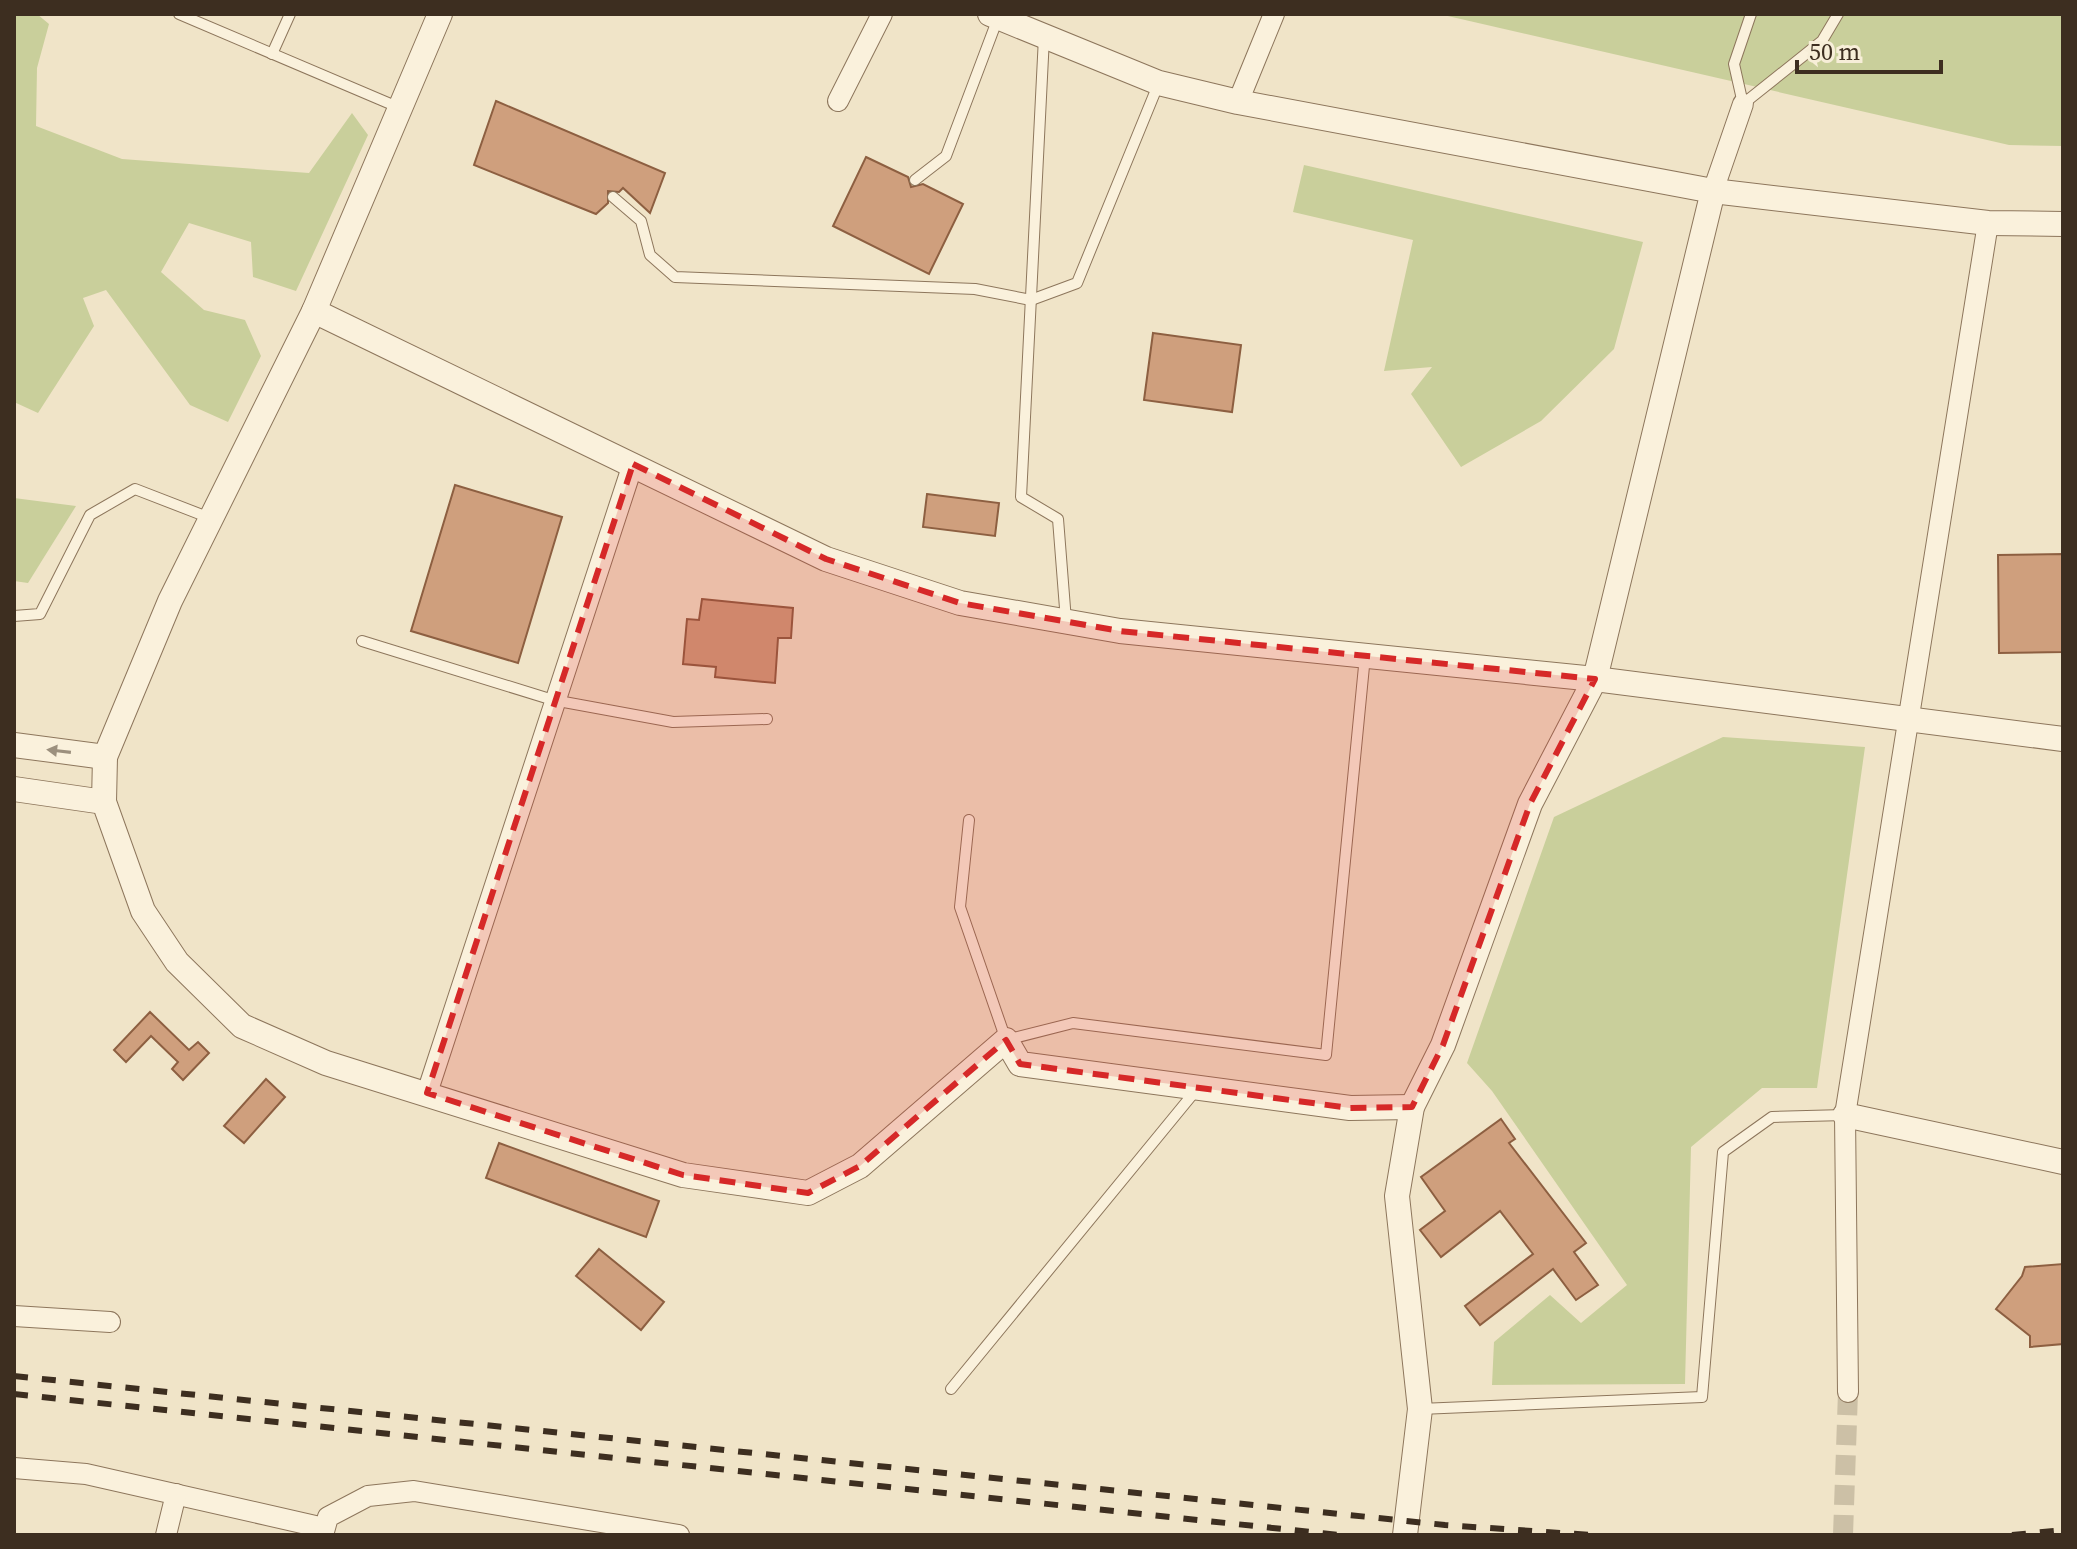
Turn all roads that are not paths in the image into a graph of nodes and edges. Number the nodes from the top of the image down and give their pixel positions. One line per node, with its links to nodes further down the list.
1 (179, 14): 10 (lane)
2 (290, 14): 10 (lane)
3 (440, 14): 15 (street)
4 (882, 14): 12 (street)
5 (1274, 14): 13 (street)
6 (1751, 14): 14 (lane)
7 (1838, 14): 14 (lane)
8 (994, 16): 9 (street); 16 (lane)
9 (1044, 37): 11 (street); 21 (lane)
10 (272, 54): 15 (lane)
11 (1159, 83): 13 (street); 21 (lane)
12 (838, 101)
13 (1238, 102): 17 (street)
14 (1743, 104): 17 (street)
15 (400, 108): 22 (street)
16 (915, 180)
17 (1713, 191): 19 (street); 29 (street)
18 (613, 197): 21 (lane)
19 (1988, 223): 20 (street); 32 (street)
20 (2063, 224)
21 (1031, 300): 26 (lane)
22 (314, 311): 23 (street); 24 (street)
23 (633, 464): 26 (street); 30 (street)
24 (211, 518): 25 (lane); 35 (street)
25 (14, 616)
26 (1066, 621): 28 (street)
27 (362, 641): 30 (lane)
28 (1365, 656): 29 (street); 39 (lane)
29 (1595, 679): 32 (street); 42 (street)
30 (553, 700): 31 (lane); 41 (street)
31 (767, 719)
32 (1911, 719): 33 (street); 43 (street)
33 (2063, 739)
34 (14, 745): 35 (street, one-way to 34)
35 (105, 757): 37 (street)
36 (14, 789): 37 (street)
37 (104, 802): 41 (street)
38 (969, 820): 39 (lane)
39 (1006, 1040): 40 (street); 41 (street)
40 (1198, 1088): 42 (street); 47 (lane)
41 (427, 1093)
42 (1412, 1107): 49 (street)
43 (1845, 1115): 44 (street); 48 (street); 49 (lane)
44 (2063, 1162)
45 (14, 1316): 46 (street)
46 (110, 1322)
47 (951, 1389)
48 (1848, 1392)
49 (1420, 1409): 55 (street)
50 (14, 1468): 51 (street)
51 (176, 1494): 52 (street); 53 (street)
52 (324, 1532): 54 (street)
53 (166, 1535)
54 (679, 1535)
55 (1405, 1535)

